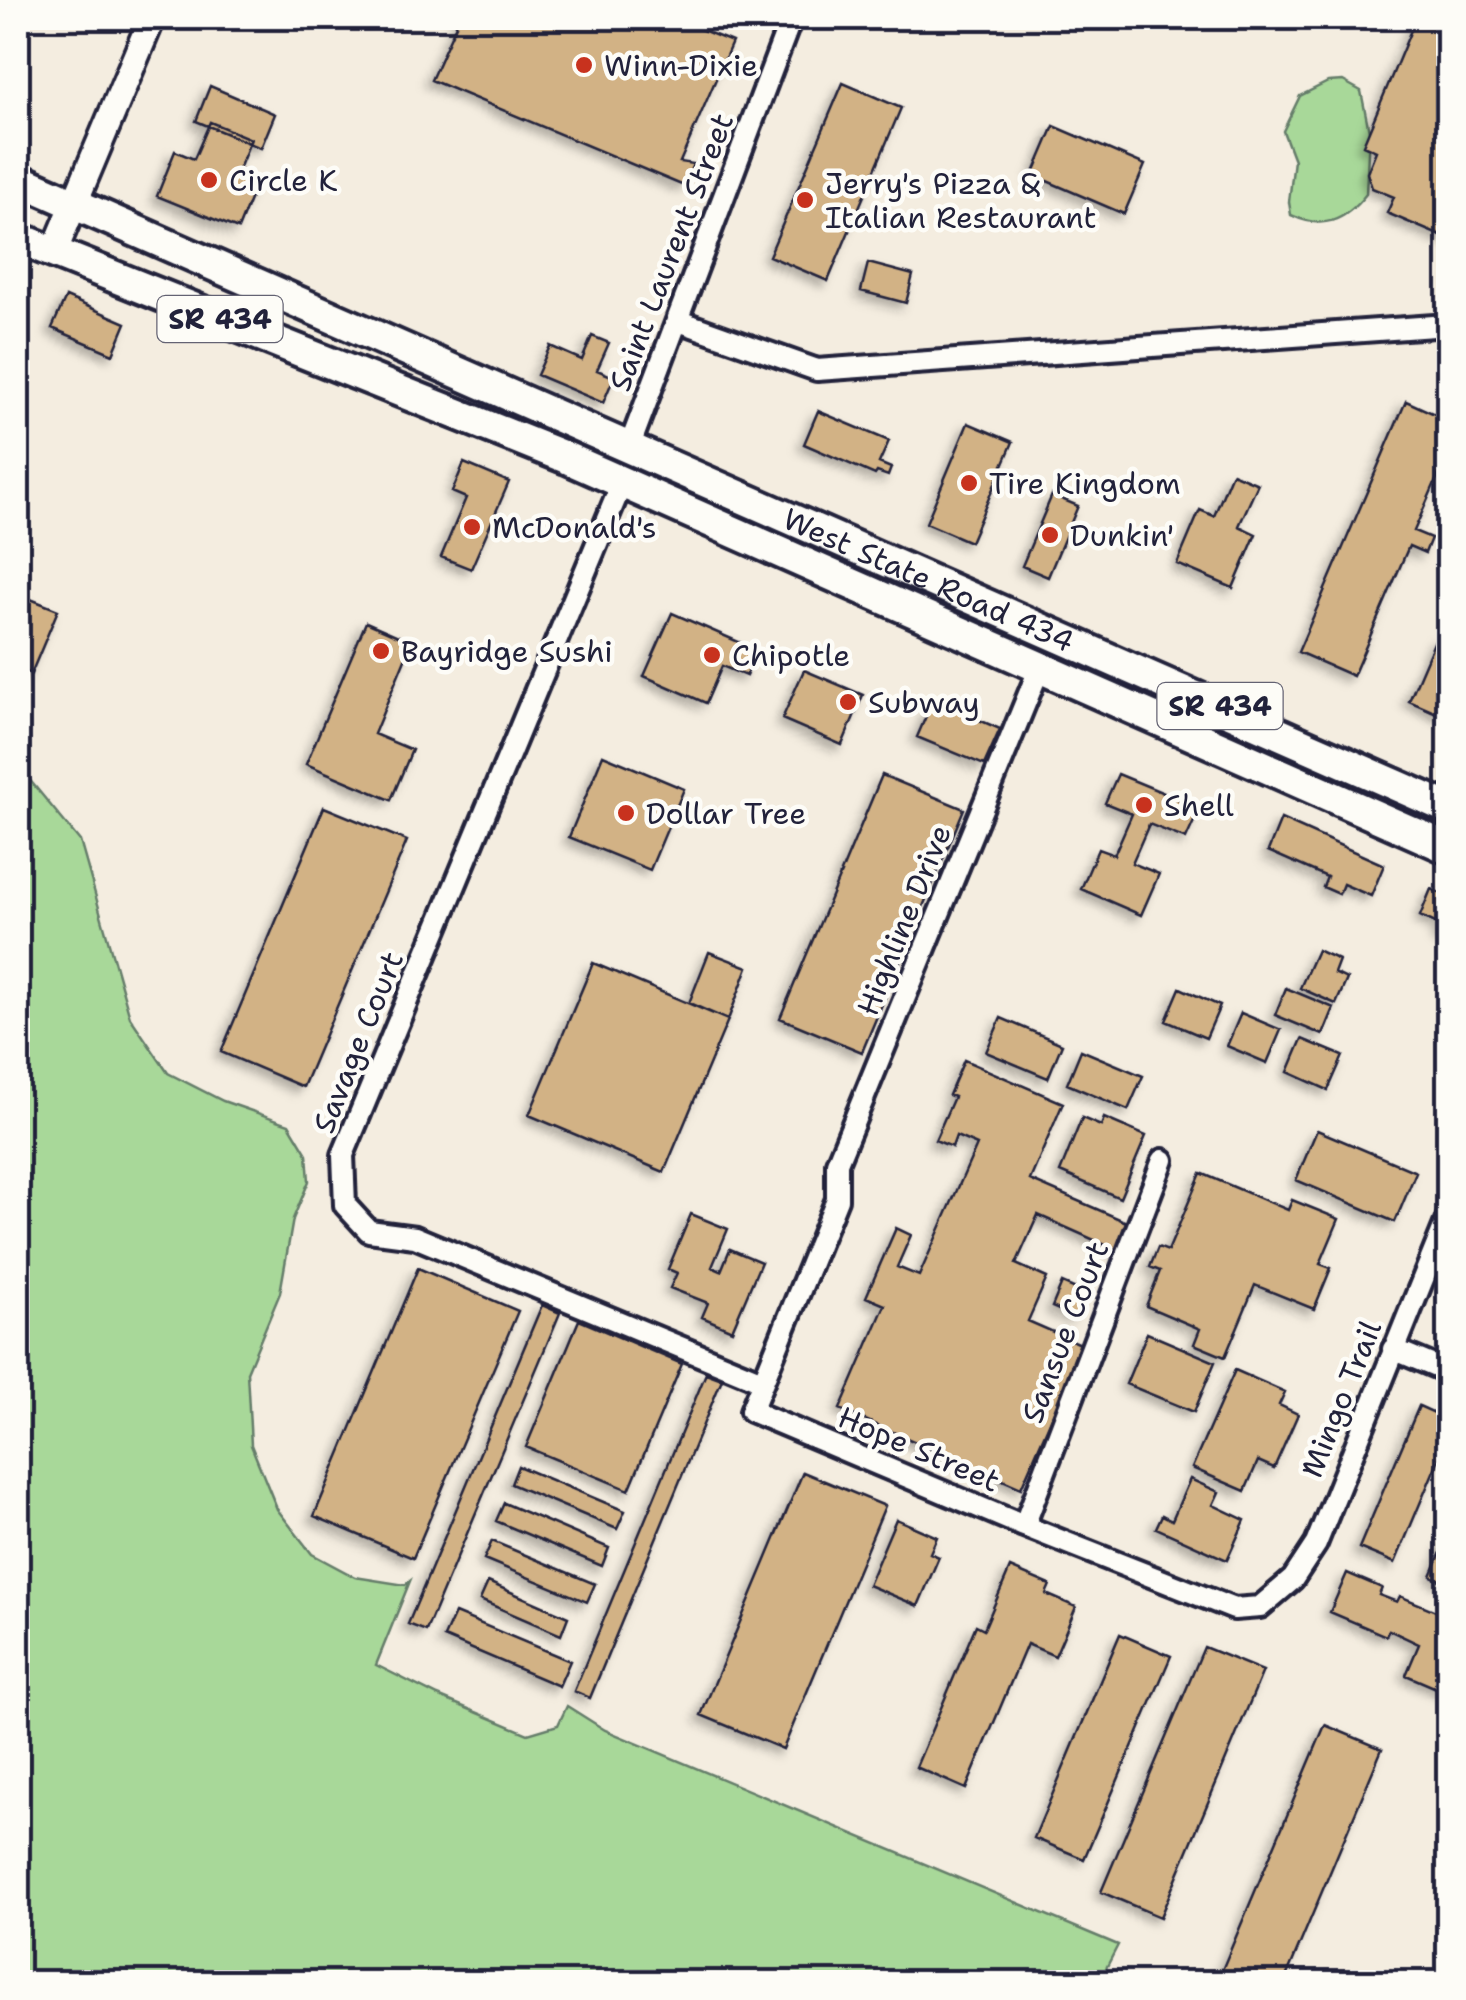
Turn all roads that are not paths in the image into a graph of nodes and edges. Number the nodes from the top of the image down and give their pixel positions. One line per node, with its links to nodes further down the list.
1 (152, 18): 4 (street)
2 (788, 24): 7 (street, Saint Laurent Street)
3 (18, 179): 4 (main road, SR 434)
4 (74, 202): 6 (street); 9 (main road, West State Road 434 / SR 434)
5 (18, 238): 6 (main road, SR 434)
6 (54, 252): 10 (main road, SR 434)
7 (679, 321): 8 (street); 9 (street, Saint Laurent Street)
8 (1448, 325)
9 (630, 446): 10 (main road); 11 (main road, West State Road 434 / SR 434)
10 (567, 458): 12 (main road, West State Road 434 / SR 434)
11 (682, 468): 12 (main road); 14 (main road, West State Road 434 / SR 434)
12 (622, 483): 13 (main road, West State Road 434 / SR 434); 20 (street, Savage Court)
13 (1040, 667): 15 (main road, West State Road 434 / SR 434); 20 (street, Highline Drive)
14 (1448, 808)
15 (1448, 848)
16 (1163, 1160): 21 (street, Sansue Court)
17 (1448, 1217): 18 (street, Mingo Trail)
18 (1393, 1349): 19 (street); 22 (street, Mingo Trail)
19 (1448, 1372)
20 (762, 1381): 21 (street, Hope Street)
21 (1024, 1526): 22 (street, Hope Street)
22 (1275, 1594)

